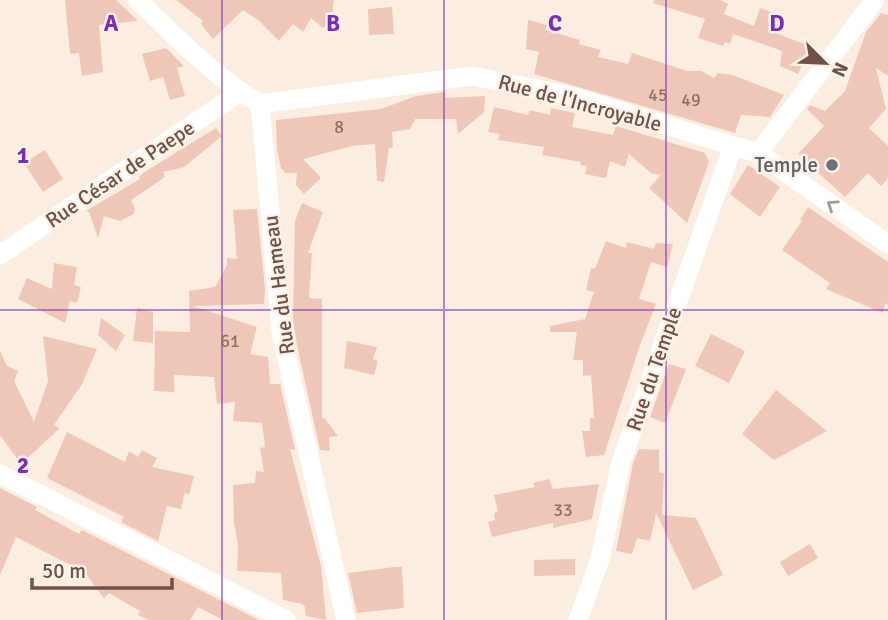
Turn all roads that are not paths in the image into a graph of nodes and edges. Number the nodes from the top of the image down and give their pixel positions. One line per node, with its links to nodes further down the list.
1 (138, 0): 3 (street)
2 (875, 0): 6 (street)
3 (240, 92): 4 (street); 8 (street, Rue César de Paepe)
4 (260, 104): 5 (street, Rue de l'Incroyable); 11 (street, Rue du Hameau)
5 (733, 146): 6 (street); 12 (street, Rue du Temple)
6 (758, 153): 7 (street, one-way to 6)
7 (888, 244)
8 (0, 255)
9 (0, 474): 10 (street)
10 (286, 620)
11 (346, 620)
12 (578, 620)

